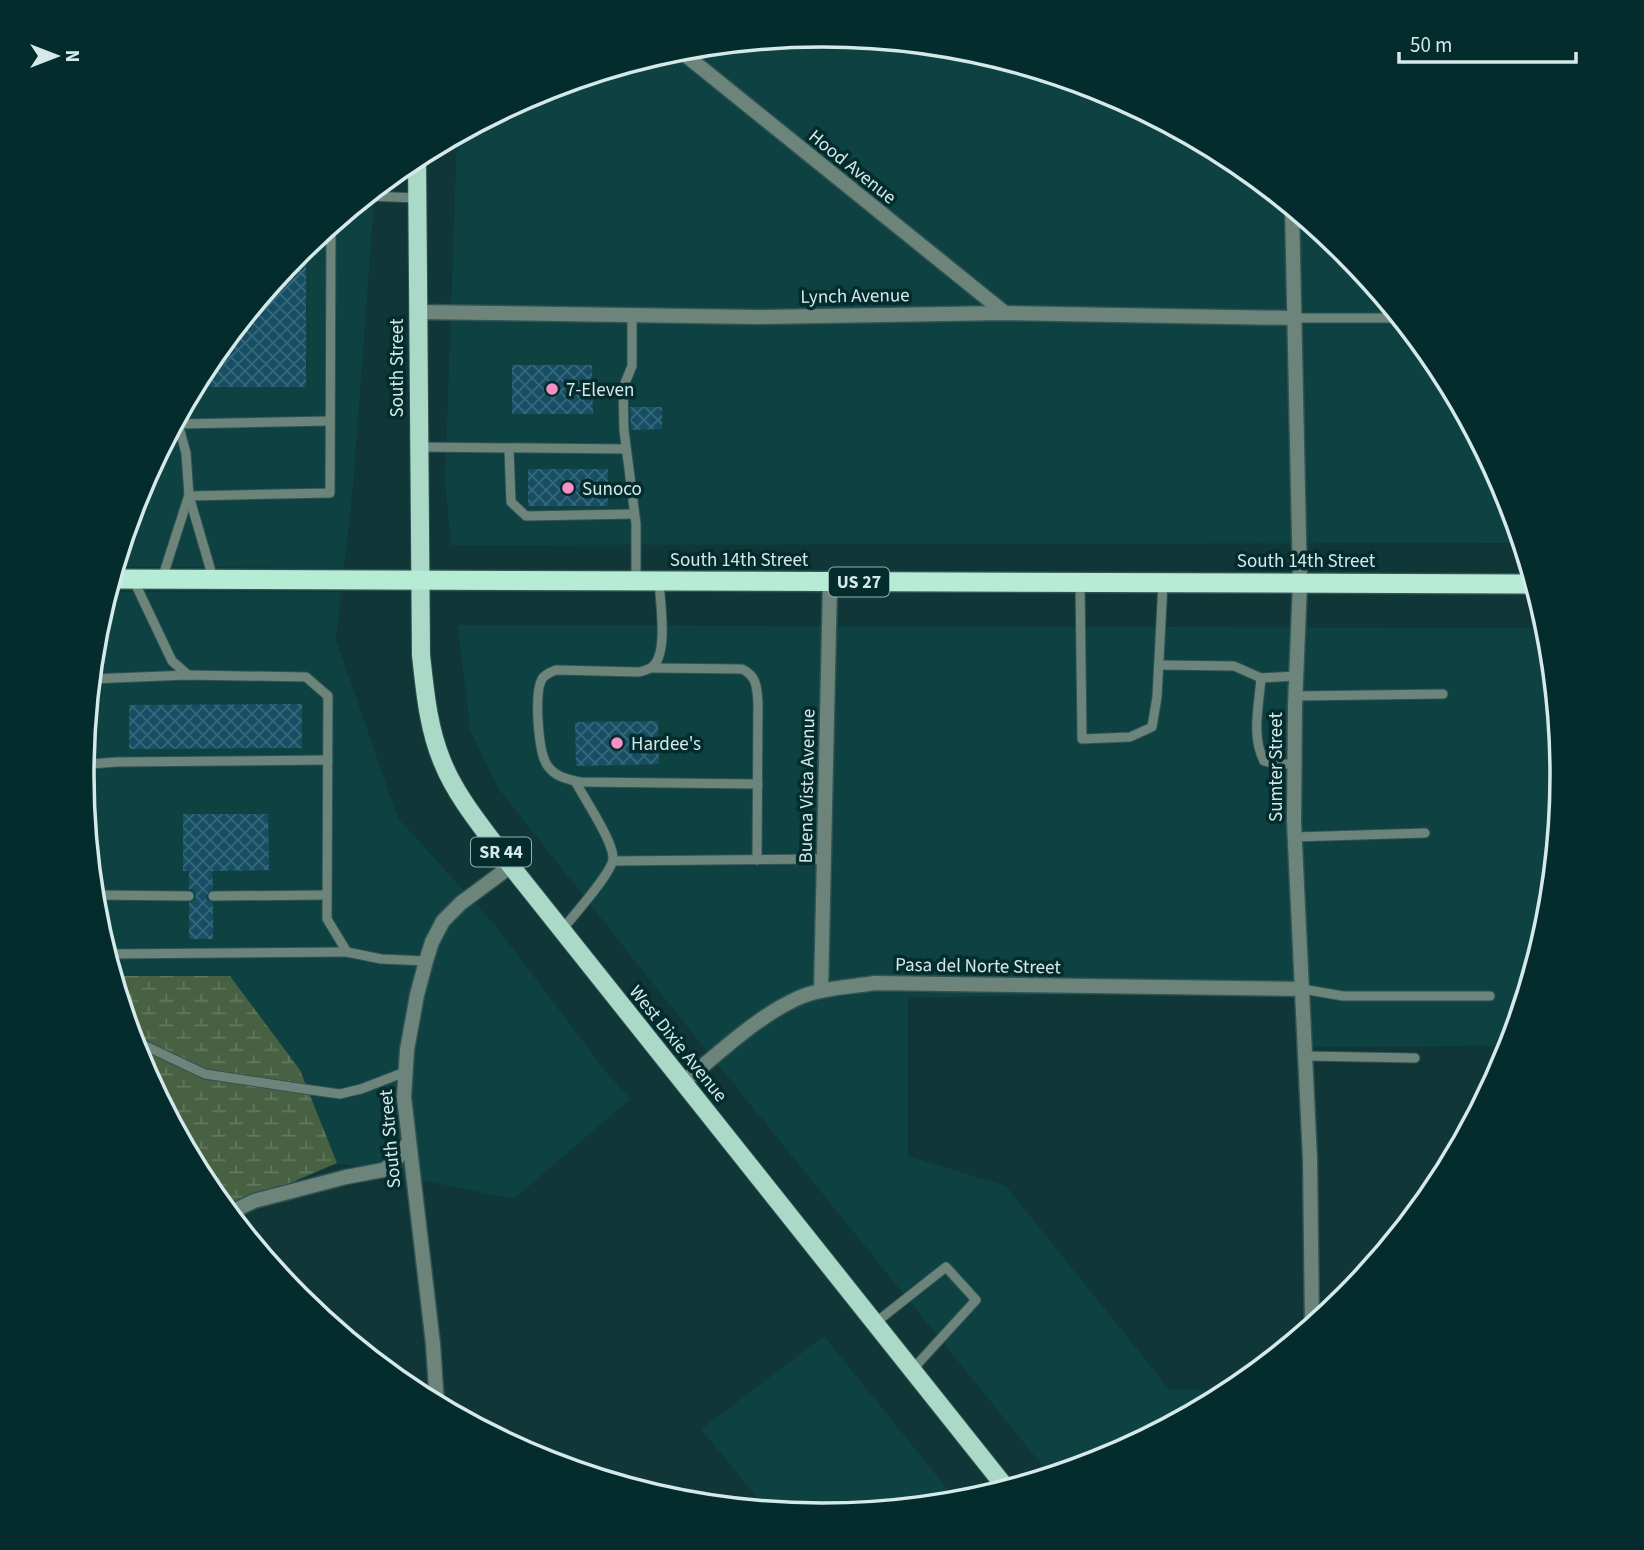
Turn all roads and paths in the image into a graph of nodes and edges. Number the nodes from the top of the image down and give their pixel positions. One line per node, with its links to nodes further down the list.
1 (691, 59): 8 (street, Hood Avenue)
2 (417, 171): 4 (main road, South Street / SR 44)
3 (381, 197): 4 (lane)
4 (417, 198): 7 (main road, South Street / SR 44)
5 (1292, 220): 10 (street, Sumter Street)
6 (331, 238): 12 (lane)
7 (417, 312): 9 (street, Lynch Avenue); 15 (main road, South Street / SR 44)
8 (1005, 313): 9 (street, Lynch Avenue); 10 (street, Lynch Avenue)
9 (632, 314): 17 (lane)
10 (1293, 318): 11 (lane); 30 (street, Sumter Street)
11 (1388, 318)
12 (329, 421): 13 (lane); 18 (lane)
13 (186, 422)
14 (181, 432): 18 (lane)
15 (418, 447): 16 (lane); 23 (main road, South Street / SR 44)
16 (509, 449): 17 (lane); 19 (lane)
17 (626, 449): 19 (lane)
18 (189, 496): 22 (lane); 24 (lane)
19 (634, 514): 25 (lane)
20 (121, 579): 21 (highway, South 14th Street / US 27)
21 (133, 579): 22 (highway, South 14th Street / US 27); 34 (lane)
22 (162, 579): 24 (highway, South 14th Street / US 27)
23 (419, 579): 24 (highway, South 14th Street / US 27); 25 (highway, South 14th Street / US 27); 50 (main road, West Dixie Avenue / SR 44)
24 (213, 580)
25 (636, 581): 26 (highway, South 14th Street / US 27)
26 (659, 581): 27 (highway, South 14th Street / US 27); 33 (lane)
27 (830, 582): 28 (highway, South 14th Street / US 27); 47 (street, Buena Vista Avenue)
28 (1080, 583): 29 (highway, South 14th Street / US 27); 32 (lane)
29 (1163, 583): 30 (highway, South 14th Street / US 27); 32 (lane)
30 (1300, 583): 31 (highway, South 14th Street / US 27); 35 (street, Sumter Street)
31 (1524, 584)
32 (1159, 665): 36 (lane)
33 (652, 668): 43 (lane); 44 (lane)
34 (188, 675): 37 (lane); 40 (lane)
35 (1296, 676): 36 (lane); 39 (street, Sumter Street)
36 (1261, 678): 42 (lane)
37 (100, 679)
38 (1443, 694): 39 (lane)
39 (1295, 696): 42 (street, Sumter Street)
40 (328, 760): 41 (lane); 52 (lane)
41 (94, 765)
42 (1294, 765): 46 (street, Sumter Street)
43 (575, 781): 44 (lane); 49 (lane)
44 (758, 784): 48 (lane)
45 (1424, 833): 46 (lane)
46 (1295, 837): 59 (street, Sumter Street)
47 (824, 859): 48 (lane); 60 (street, Buena Vista Avenue)
48 (757, 860): 49 (lane)
49 (613, 861): 55 (lane)
50 (511, 866): 55 (main road, West Dixie Avenue / SR 44); 58 (street, South Street)
51 (104, 895): 53 (lane)
52 (327, 895): 54 (lane); 56 (lane)
53 (189, 896)
54 (213, 896)
55 (562, 930): 66 (main road, West Dixie Avenue / SR 44)
56 (347, 952): 57 (lane); 58 (lane)
57 (117, 954)
58 (426, 961): 65 (street, South Street)
59 (1302, 989): 60 (street, Pasa del Norte Street); 61 (lane); 63 (street, Sumter Street)
60 (821, 991): 66 (street, Pasa del Norte Street)
61 (1490, 996)
62 (148, 1047): 65 (lane)
63 (1305, 1056): 64 (lane); 69 (street, Sumter Street)
64 (1415, 1058)
65 (405, 1072): 67 (street, South Street)
66 (683, 1082): 70 (main road, West Dixie Avenue / SR 44)
67 (408, 1143): 68 (street); 72 (street, South Street)
68 (238, 1209)
69 (1312, 1313)
70 (875, 1323): 71 (main road, West Dixie Avenue / SR 44); 71 (lane)
71 (912, 1370): 73 (main road, West Dixie Avenue / SR 44)
72 (436, 1391)
73 (1000, 1480)

